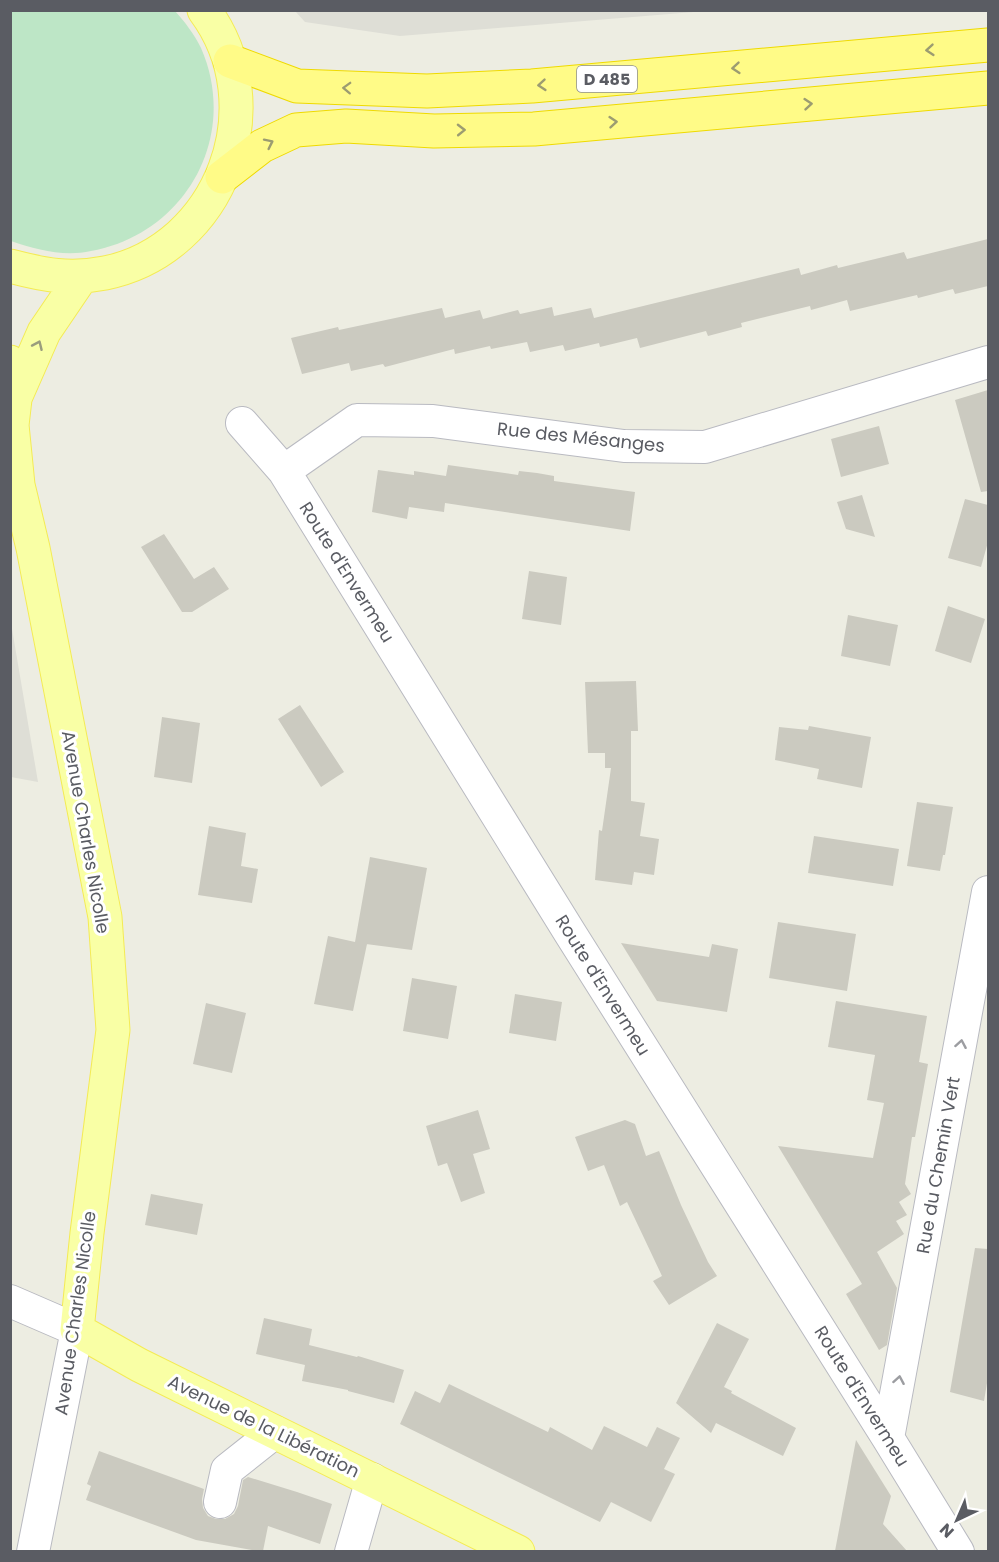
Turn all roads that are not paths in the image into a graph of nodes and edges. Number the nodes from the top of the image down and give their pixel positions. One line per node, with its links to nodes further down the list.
1 (204, 10): 3 (main road)
2 (988, 45): 3 (highway, D 485, one-way to 3)
3 (230, 61): 5 (main road)
4 (988, 88): 5 (highway, one-way to 4)
5 (222, 177): 7 (main road)
6 (10, 267): 7 (main road)
7 (82, 276): 10 (main road, Avenue Charles Nicolle, one-way to 7)
8 (10, 362): 10 (main road, Avenue Charles Nicolle)
9 (988, 362): 12 (street, Rue des Mésanges)
10 (15, 399): 15 (main road, Avenue Charles Nicolle)
11 (242, 423): 12 (street, Route d'Envermeu)
12 (284, 471): 17 (street, Route d'Envermeu)
13 (988, 892): 17 (street, Rue du Chemin Vert, one-way to 13)
14 (10, 1301): 15 (street, Avenue de la Libération)
15 (76, 1330): 16 (main road, Avenue de la Libération); 20 (street, Avenue Charles Nicolle)
16 (275, 1432): 18 (main road, Avenue de la Libération); 19 (street)
17 (888, 1438): 23 (street, Route d'Envermeu)
18 (372, 1479): 21 (street); 22 (main road, Avenue de la Libération)
19 (220, 1503)
20 (33, 1551)
21 (351, 1551)
22 (518, 1551)
23 (958, 1551)

